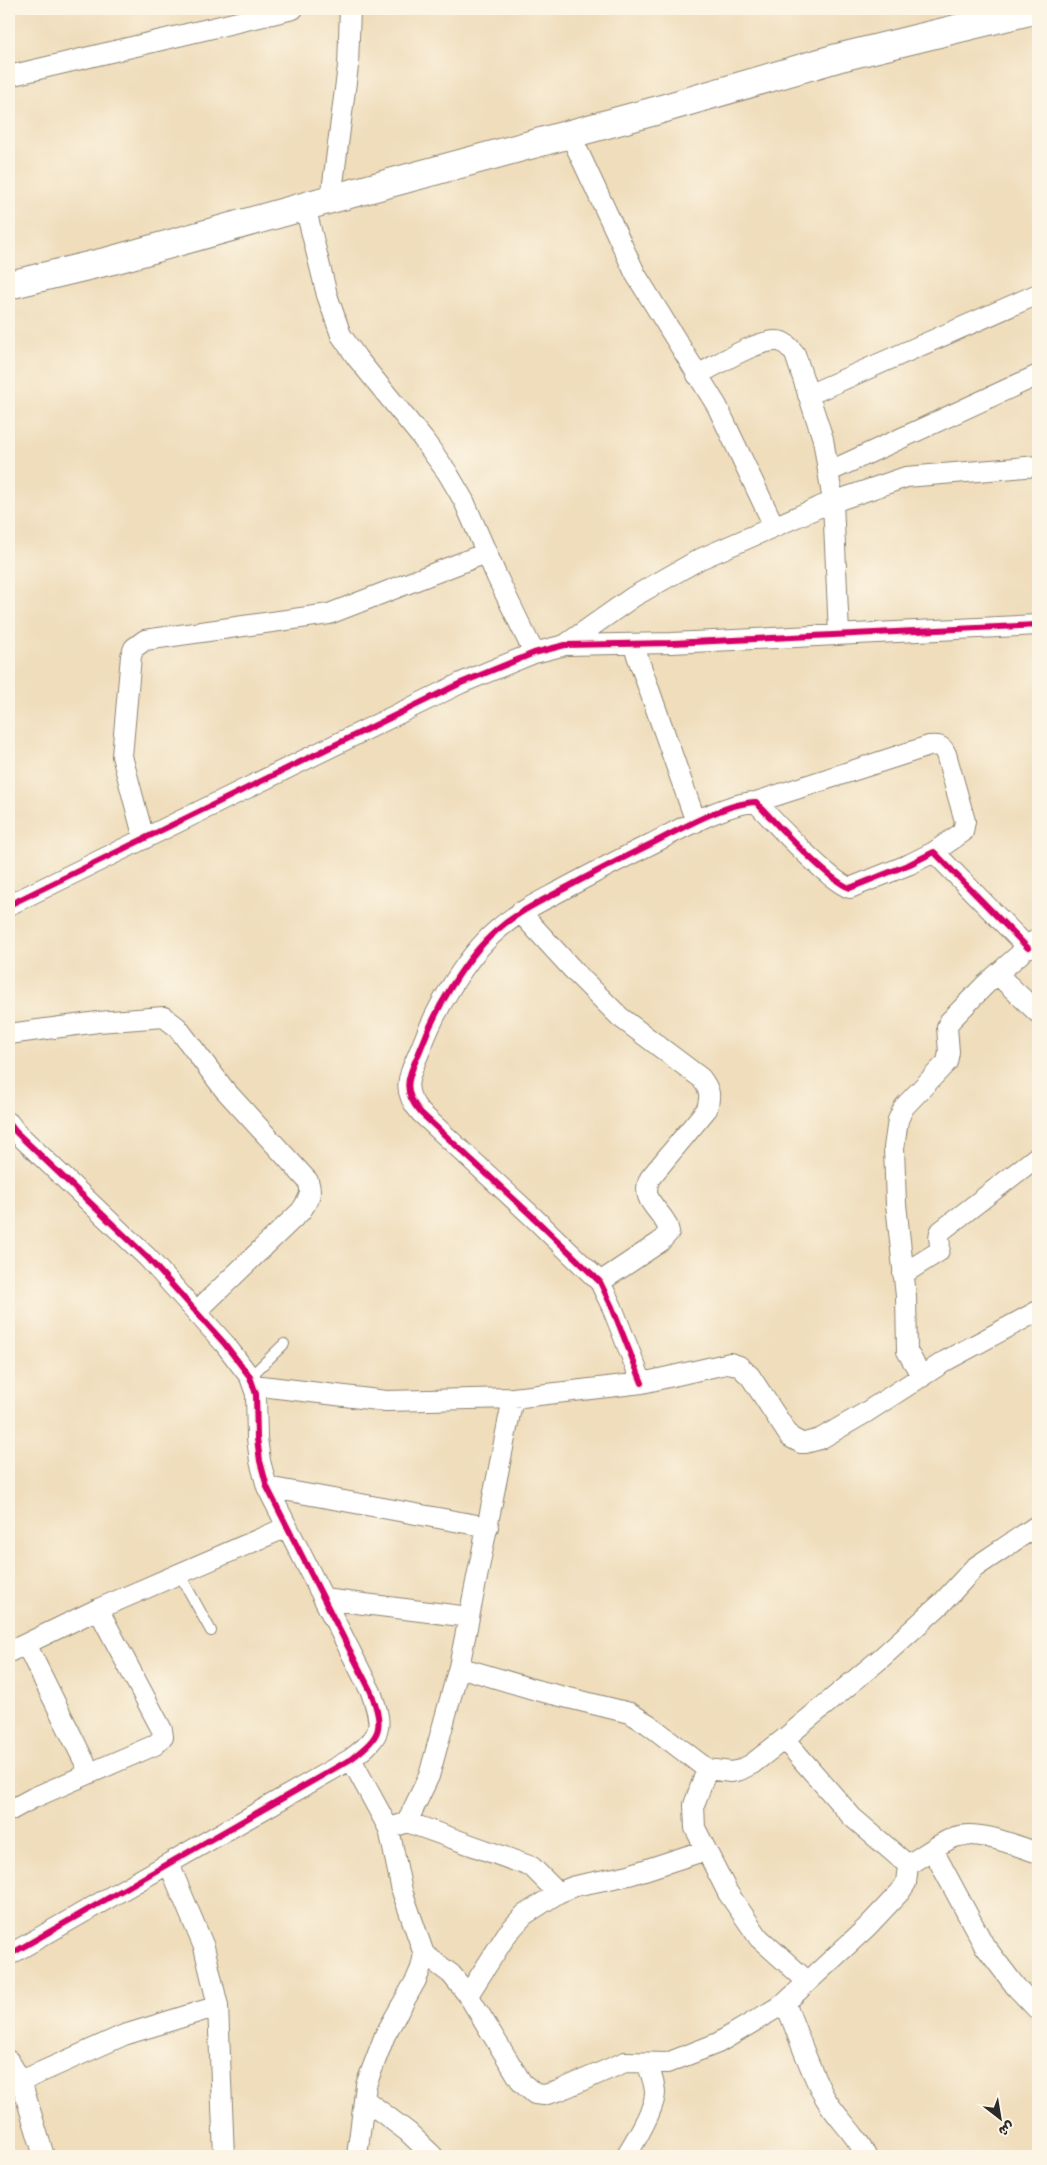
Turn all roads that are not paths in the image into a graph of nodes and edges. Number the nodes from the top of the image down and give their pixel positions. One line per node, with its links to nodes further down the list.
1 (293, 9): 4 (street)
2 (350, 9): 6 (street)
3 (1037, 16): 5 (main road)
4 (9, 76)
5 (570, 134): 6 (main road); 9 (street)
6 (318, 202): 7 (main road); 16 (street)
7 (9, 285)
8 (1038, 294): 11 (street)
9 (697, 375): 11 (street); 15 (street)
10 (1038, 375): 13 (street)
11 (808, 394): 13 (street)
12 (1038, 466): 14 (street)
13 (828, 472): 14 (street)
14 (833, 502): 15 (street); 18 (street)
15 (774, 526): 20 (street)
16 (486, 553): 21 (street); 24 (street)
17 (1038, 625): 18 (street)
18 (839, 634): 19 (street)
19 (633, 644): 20 (street); 23 (street)
20 (565, 645): 21 (street)
21 (534, 653): 24 (street)
22 (756, 802): 23 (street); 25 (street); 25 (street)
23 (696, 822): 27 (street)
24 (144, 839): 26 (street)
25 (934, 852): 28 (street)
26 (9, 905)
27 (520, 912): 35 (street); 35 (street)
28 (1033, 943): 29 (street)
29 (998, 976): 30 (street); 34 (street)
30 (1038, 1013)
31 (9, 1034): 36 (street)
32 (9, 1123): 36 (street)
33 (1038, 1156): 34 (street)
34 (903, 1274): 39 (street)
35 (600, 1282): 41 (street)
36 (196, 1312): 40 (street)
37 (1038, 1312): 39 (street)
38 (284, 1344): 40 (lane)
39 (922, 1376): 41 (street)
40 (251, 1381): 42 (street); 43 (street)
41 (642, 1383): 42 (street)
42 (513, 1398): 45 (street)
43 (267, 1487): 44 (street); 45 (street)
44 (287, 1527): 47 (street); 48 (street)
45 (488, 1527): 50 (street)
46 (1035, 1533): 54 (street)
47 (179, 1573): 49 (street); 51 (lane)
48 (324, 1599): 50 (street); 55 (street)
49 (98, 1608): 52 (street); 57 (street)
50 (469, 1617): 53 (street)
51 (212, 1631)
52 (17, 1648): 57 (street)
53 (459, 1667): 56 (street); 59 (street)
54 (784, 1739): 56 (street); 64 (street)
55 (351, 1758): 59 (street); 63 (street)
56 (706, 1769): 60 (street)
57 (90, 1773): 58 (street)
58 (9, 1811)
59 (398, 1826): 65 (street); 66 (street)
60 (706, 1850): 65 (street); 68 (street)
61 (933, 1850): 62 (street); 64 (street); 72 (street)
62 (1038, 1853)
63 (169, 1864): 67 (street); 71 (street)
64 (908, 1865): 68 (street)
65 (558, 1893): 69 (street)
66 (424, 1954): 69 (street); 76 (street)
67 (9, 1955)
68 (807, 1981): 70 (street)
69 (468, 1995): 74 (street)
70 (785, 2003): 74 (street); 82 (street)
71 (218, 2006): 75 (street); 78 (street)
72 (1038, 2010)
73 (9, 2061): 75 (street)
74 (647, 2062): 81 (street)
75 (21, 2081): 77 (street)
76 (364, 2098): 79 (street); 80 (street)
77 (44, 2156)
78 (224, 2156)
79 (357, 2156)
80 (434, 2156)
81 (626, 2156)
82 (866, 2156)

